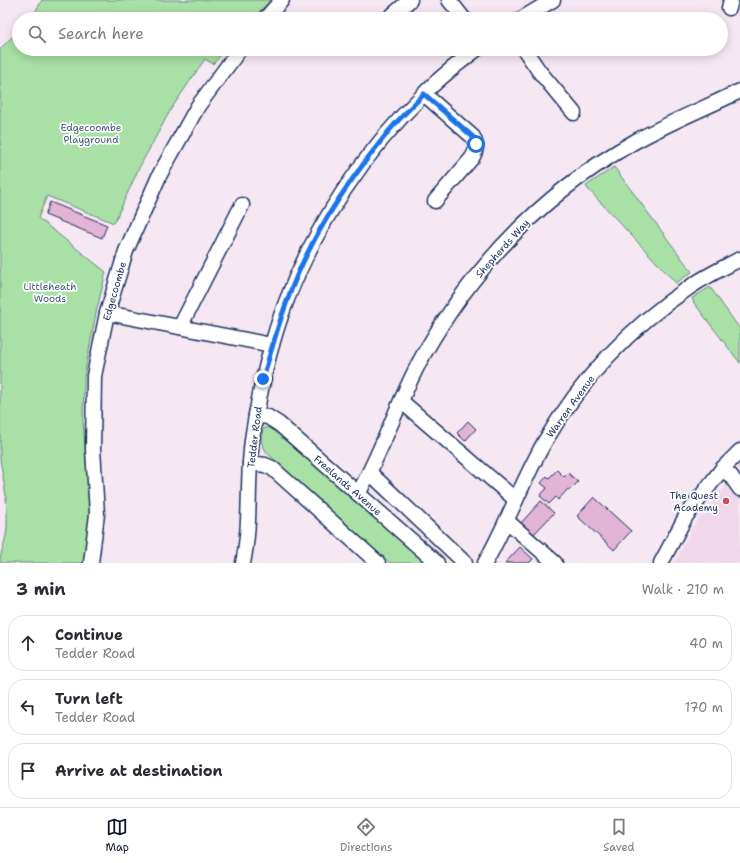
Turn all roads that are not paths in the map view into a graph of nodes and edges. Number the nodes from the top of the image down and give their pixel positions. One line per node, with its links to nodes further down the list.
1 (282, 0): 5 (street)
2 (410, 0): 6 (street)
3 (449, 0): 7 (street)
4 (553, 0): 8 (street)
5 (271, 12)
6 (396, 12)
7 (458, 12)
8 (533, 12)
9 (235, 56): 18 (street, Edgecoombe)
10 (469, 56): 13 (street, Tedder Road)
11 (529, 56): 14 (street)
12 (740, 91): 21 (street, Shepherds Way)
13 (424, 94): 15 (street); 20 (street, Tedder Road)
14 (574, 113)
15 (435, 201)
16 (242, 205): 19 (street)
17 (740, 259): 29 (street, Warren Avenue)
18 (107, 313): 19 (street); 31 (street, Edgecoombe)
19 (180, 327): 20 (street)
20 (272, 345): 22 (street, Tedder Road)
21 (401, 401): 26 (street, Shepherds Way); 29 (street)
22 (256, 415): 24 (street, Tedder Road); 28 (street, Freelands Avenue)
23 (740, 451): 25 (street)
24 (250, 463): 32 (street, Tedder Road); 33 (street)
25 (722, 470): 27 (street); 38 (street)
26 (370, 473): 28 (street, Shepherds Way); 35 (street)
27 (740, 489)
28 (358, 494): 34 (street, Freelands Avenue)
29 (516, 500): 30 (street, Warren Avenue)
30 (507, 521): 36 (street, Warren Avenue); 37 (street)
31 (91, 563)
32 (243, 563)
33 (378, 563)
34 (437, 563)
35 (465, 563)
36 (485, 563)
37 (555, 563)
38 (661, 563)

